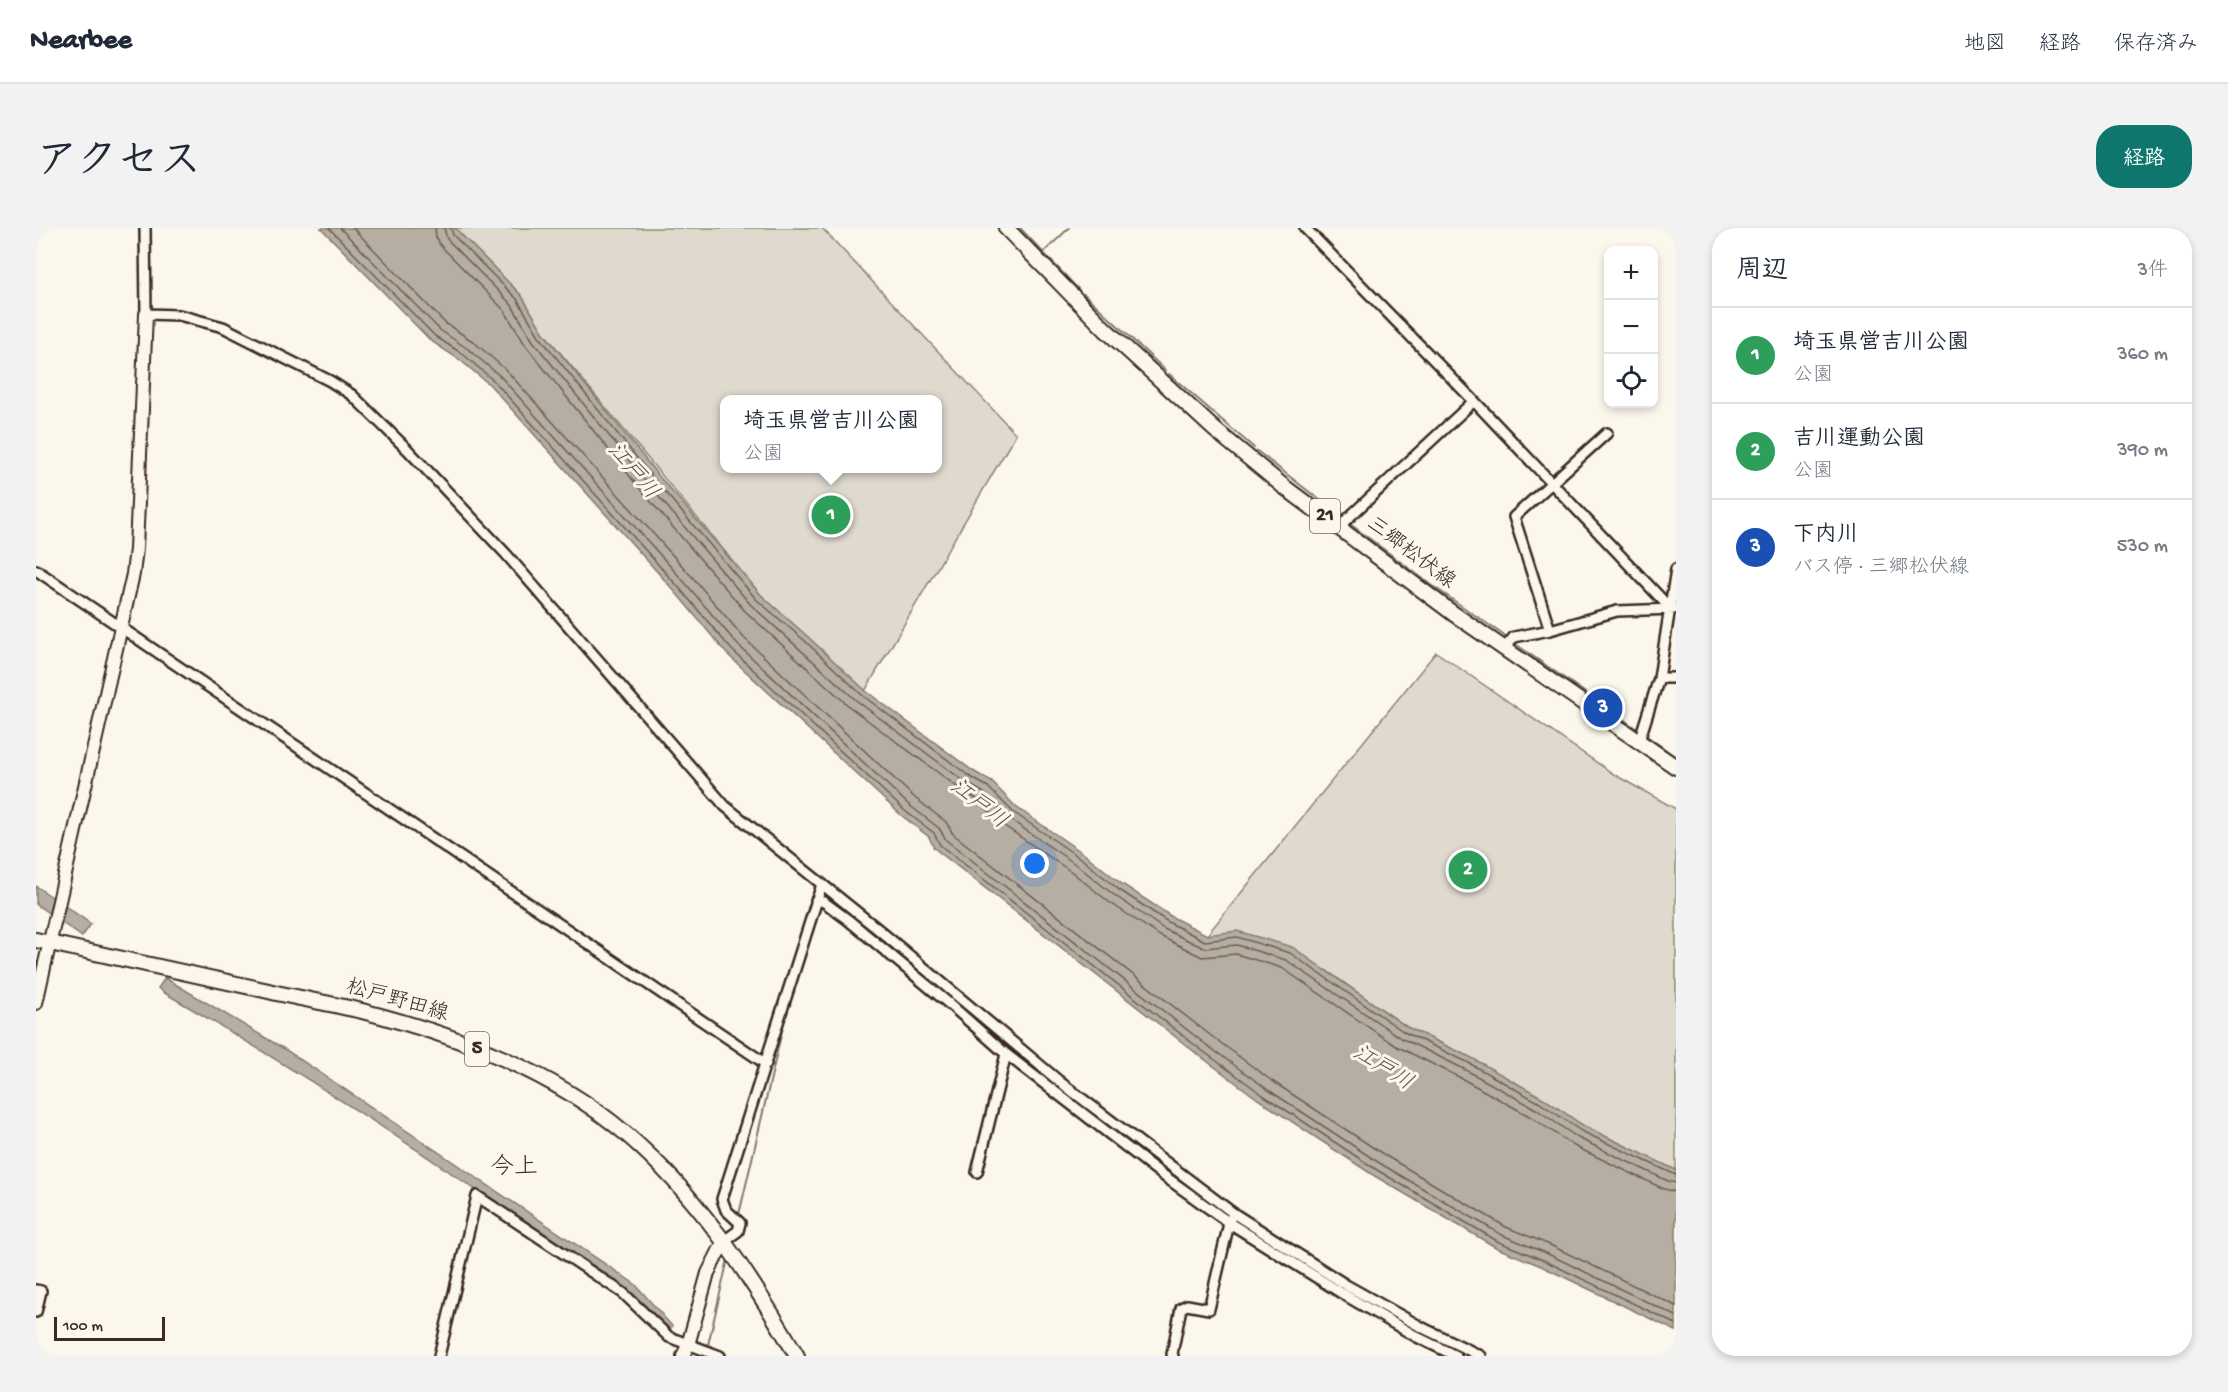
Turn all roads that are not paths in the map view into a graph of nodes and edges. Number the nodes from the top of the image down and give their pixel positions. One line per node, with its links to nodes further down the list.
1 (145, 228): 4 (street)
2 (1006, 228): 8 (main road, 三郷松伏線 / 21)
3 (1305, 228): 5 (street)
4 (146, 314): 12 (street); 19 (street)
5 (1474, 401): 7 (street); 8 (street)
6 (1607, 433): 7 (street)
7 (1552, 484): 11 (street); 13 (street)
8 (1341, 528): 14 (main road, 三郷松伏線 / 21)
9 (1676, 569): 11 (street)
10 (36, 570): 12 (street)
11 (1673, 609): 13 (street); 15 (street)
12 (122, 627): 21 (street); 24 (street)
13 (1550, 630): 14 (street)
14 (1509, 643): 17 (main road, 三郷松伏線 / 21)
15 (1659, 678): 16 (street); 17 (street)
16 (1676, 678)
17 (1641, 734): 18 (main road, 三郷松伏線 / 21)
18 (1676, 767)
19 (822, 884): 20 (street); 26 (street)
20 (816, 900): 23 (street); 24 (street)
21 (43, 942): 22 (street); 27 (main road, 松戸野田線 / 5)
22 (36, 1002)
23 (1006, 1054): 25 (street); 26 (street)
24 (766, 1064): 27 (street)
25 (977, 1172)
26 (1230, 1218): 31 (street); 35 (street)
27 (724, 1241): 30 (street); 34 (main road, 松戸野田線 / 5)
28 (36, 1290): 29 (street)
29 (36, 1312)
30 (686, 1352): 32 (street); 33 (street)
31 (1460, 1353): 36 (street)
32 (438, 1356)
33 (720, 1356)
34 (797, 1356)
35 (1173, 1356)
36 (1481, 1356)

